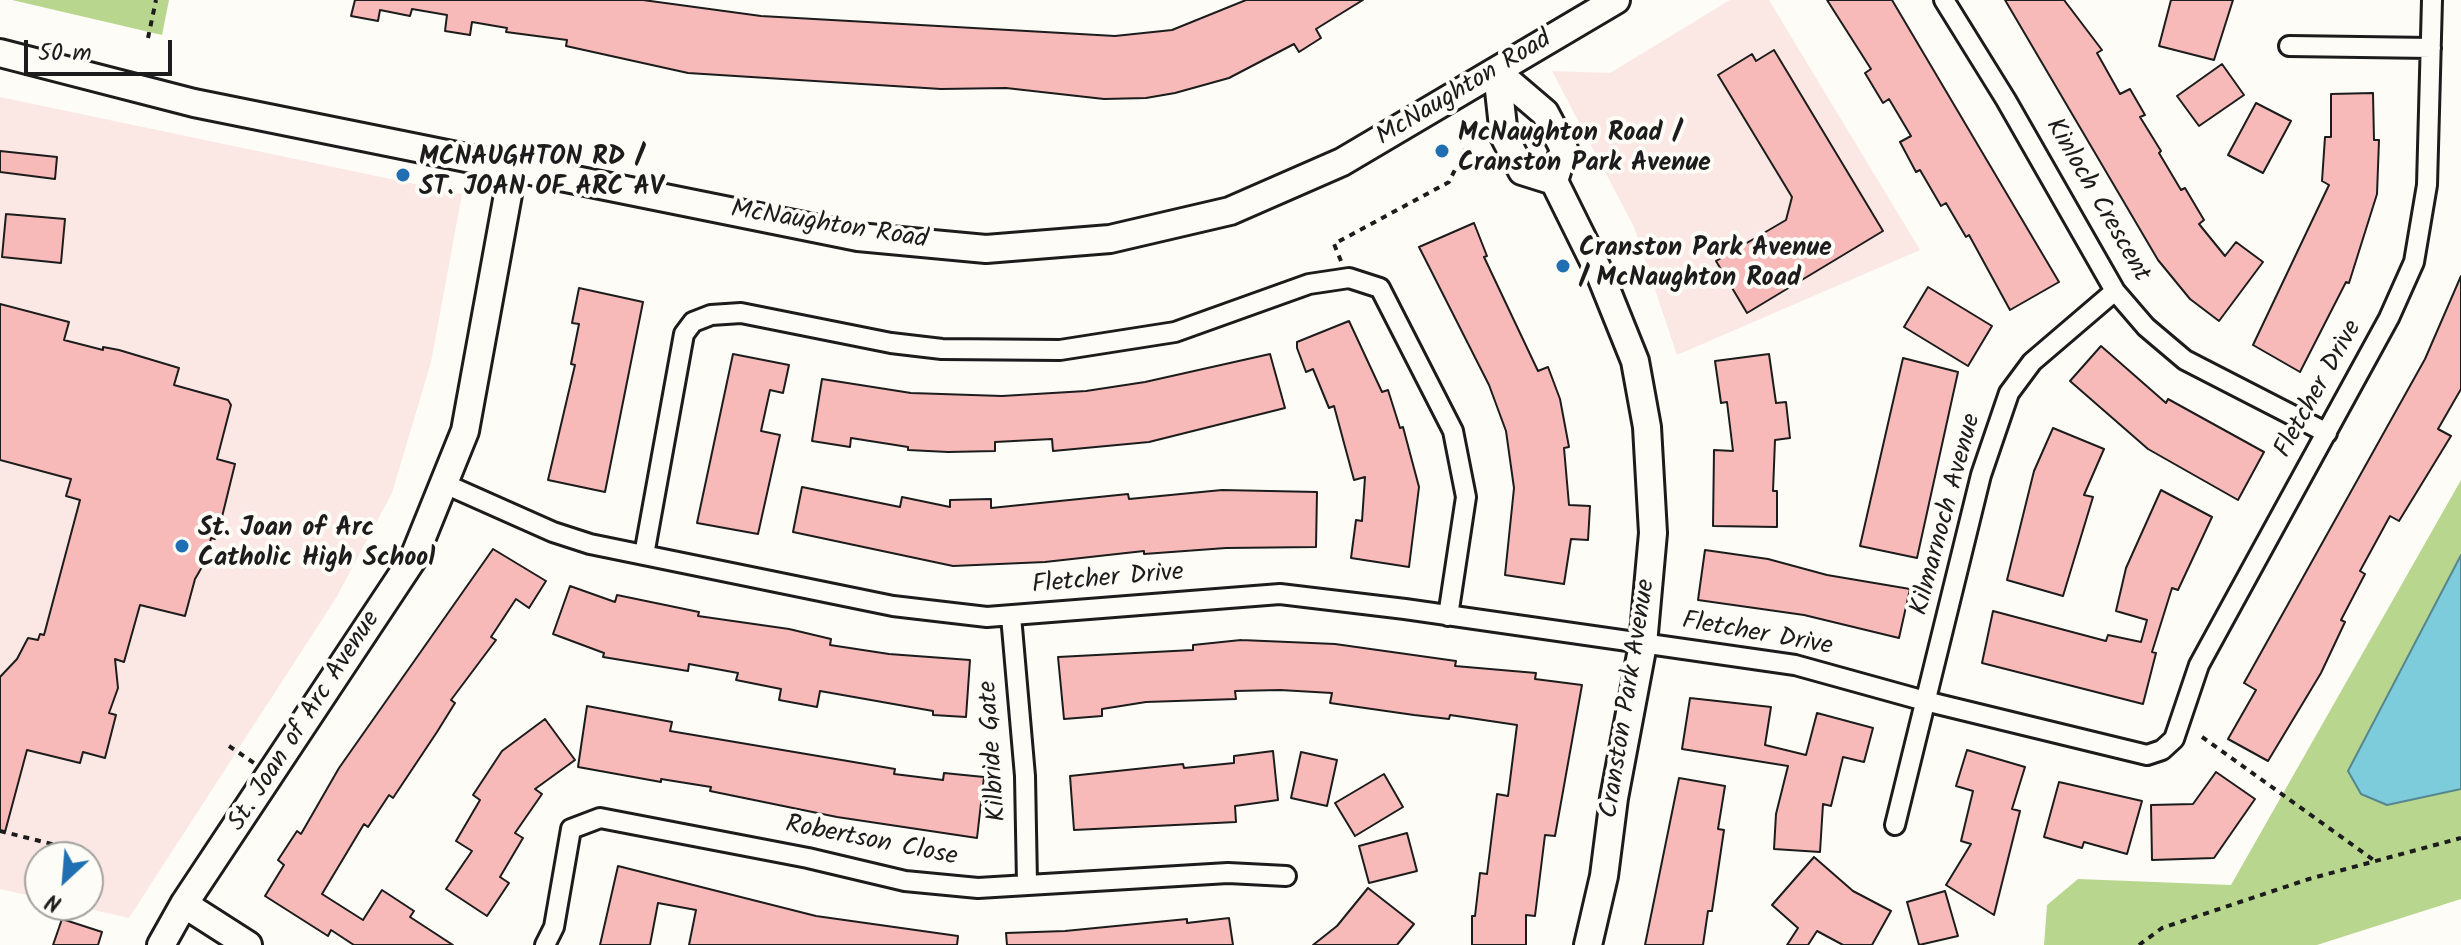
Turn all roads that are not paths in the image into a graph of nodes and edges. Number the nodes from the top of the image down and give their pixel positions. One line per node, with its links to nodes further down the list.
1 (1616, 0): 7 (street, McNaughton Road)
2 (1944, 0): 10 (street, Kinloch Crescent)
3 (2432, 0): 5 (street, Fletcher Drive)
4 (2289, 46): 5 (street)
5 (2431, 48): 11 (street, Fletcher Drive)
6 (0, 53): 8 (street, McNaughton Road)
7 (1497, 72): 8 (street, McNaughton Road); 9 (street); 9 (street)
8 (513, 167): 12 (street, St. Joan of Arc Avenue)
9 (1554, 181): 16 (street, Cranston Park Avenue)
10 (2115, 291): 11 (street, Kinloch Crescent); 17 (street, Kilmarnoch Avenue)
11 (2327, 433): 17 (street, Fletcher Drive)
12 (445, 484): 13 (street, Fletcher Drive); 21 (street, St. Joan of Arc Avenue)
13 (644, 555): 14 (street, Fletcher Drive); 15 (street)
14 (1011, 616): 15 (street, Fletcher Drive); 20 (street, Kilbride Gate)
15 (1448, 616): 16 (street, Fletcher Drive)
16 (1643, 644): 17 (street, Fletcher Drive); 25 (street, Cranston Park Avenue)
17 (1925, 701): 18 (street, Kilmarnoch Avenue)
18 (1895, 825)
19 (1286, 876): 20 (street, Robertson Close)
20 (1027, 883): 24 (street, Robertson Close)
21 (184, 904): 22 (street, St. Joan of Arc Avenue); 23 (street)
22 (161, 945)
23 (248, 945)
24 (545, 945)
25 (1588, 945)

